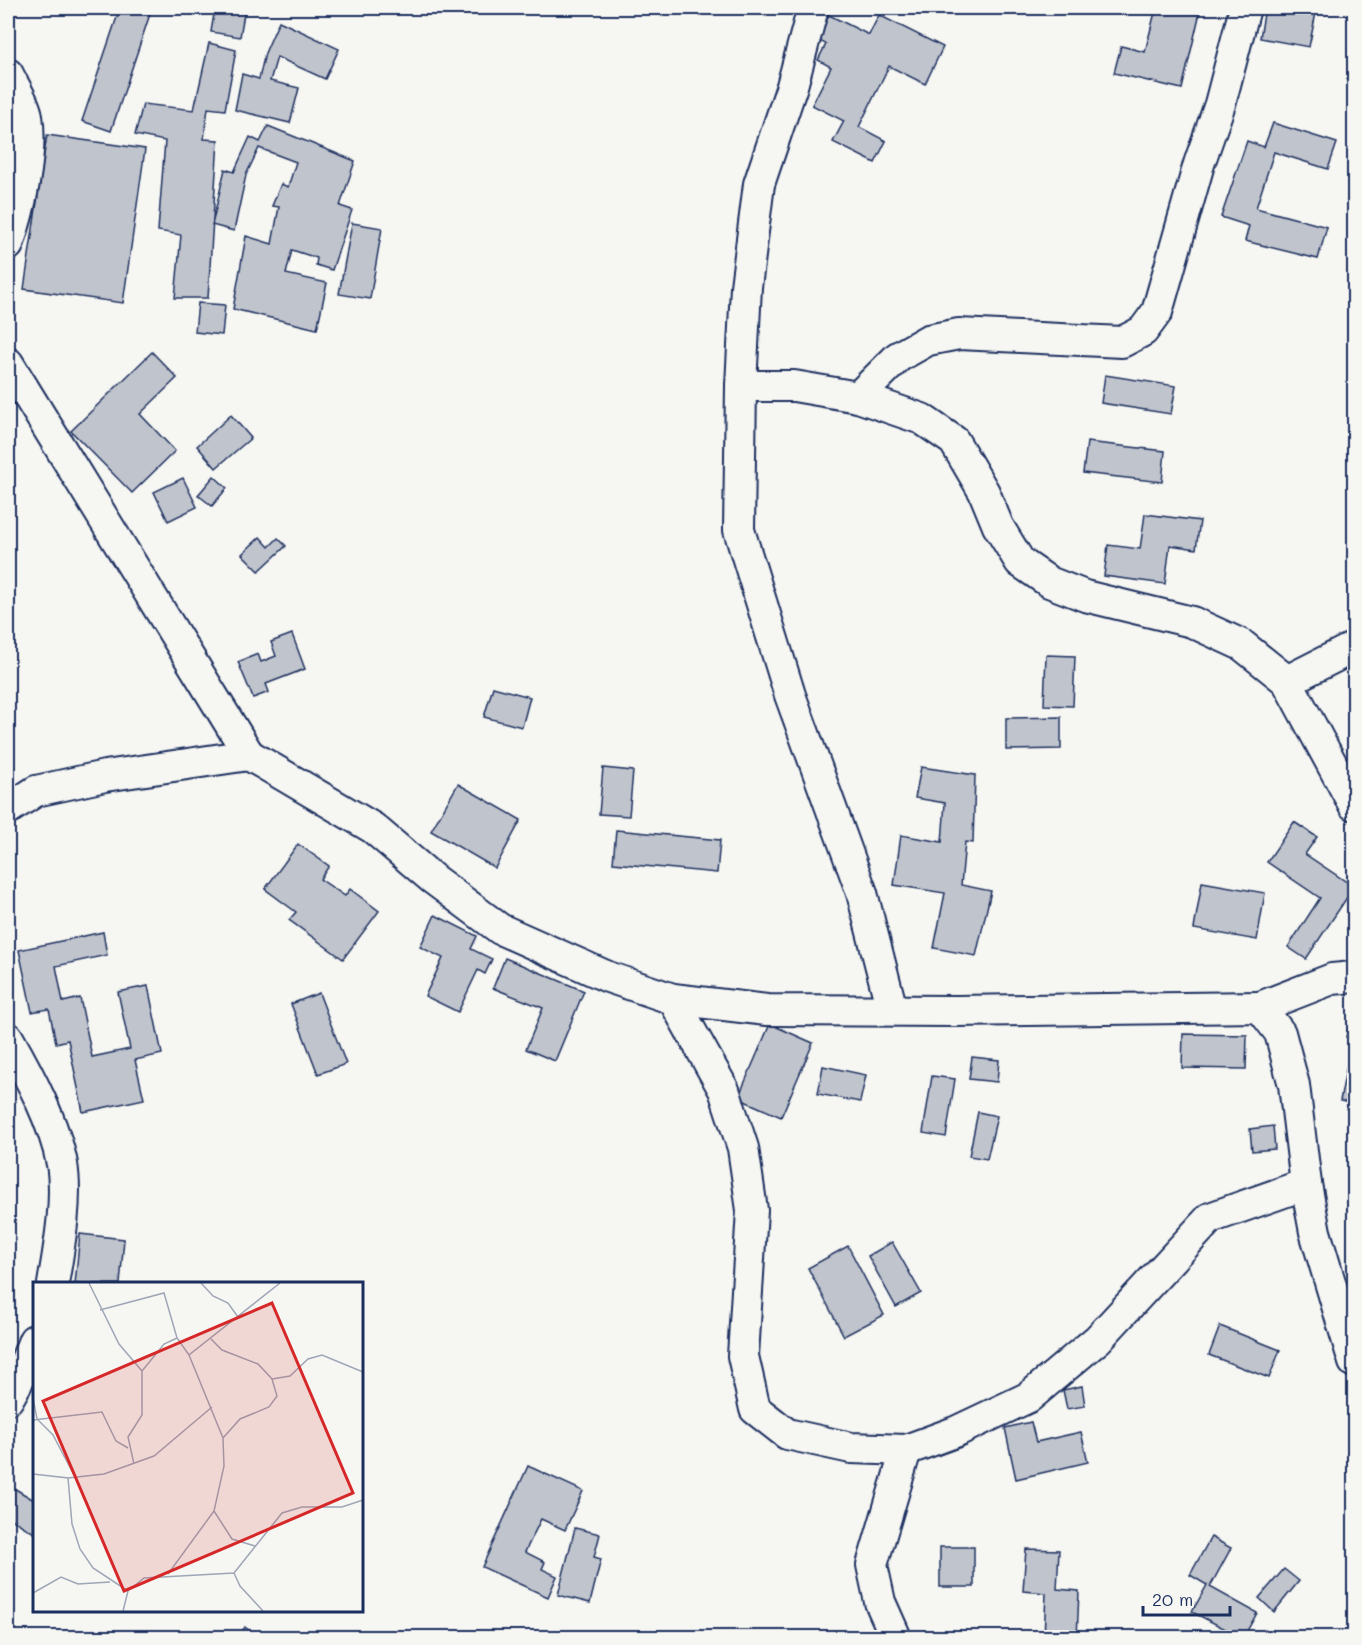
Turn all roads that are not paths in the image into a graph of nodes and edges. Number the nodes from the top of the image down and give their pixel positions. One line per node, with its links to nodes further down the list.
1 (813, 8): 6 (street)
2 (1245, 8): 7 (street)
3 (8, 74): 4 (street)
4 (8, 245)
5 (8, 363): 10 (street)
6 (741, 386): 7 (street); 16 (street)
7 (858, 397): 9 (street)
8 (1354, 648): 9 (street)
9 (1287, 681): 11 (street)
10 (249, 755): 12 (street); 14 (street)
11 (1354, 805)
12 (8, 808)
13 (1354, 977): 15 (street)
14 (673, 999): 16 (street); 23 (street)
15 (1260, 1007): 16 (street); 18 (street)
16 (892, 1010)
17 (8, 1038): 19 (street)
18 (1306, 1184): 21 (street); 23 (street)
19 (53, 1282)
20 (33, 1343): 22 (street)
21 (1354, 1362)
22 (8, 1399)
23 (906, 1450): 24 (street)
24 (896, 1638)

